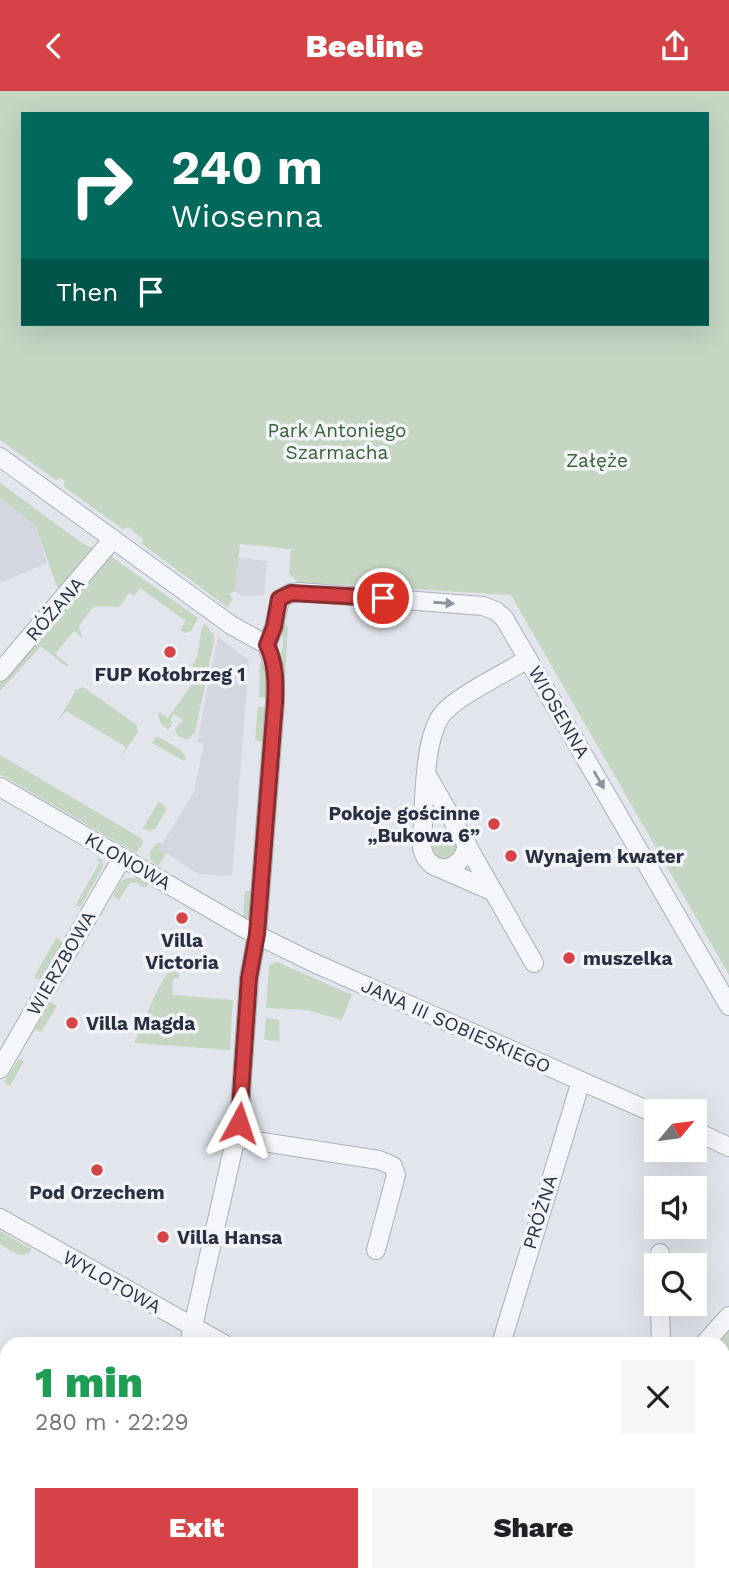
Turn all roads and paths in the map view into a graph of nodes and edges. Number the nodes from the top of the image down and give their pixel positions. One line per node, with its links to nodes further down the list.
1 (0, 457): 2 (street)
2 (111, 542): 3 (street); 5 (street, RÓŻANA)
3 (267, 645): 4 (street, WIOSENNA, one-way to 4); 14 (street)
4 (528, 659): 6 (street); 16 (street, WIOSENNA, one-way to 16)
5 (0, 672)
6 (427, 775): 8 (street); 9 (street)
7 (0, 787): 11 (street, KLONOWA)
8 (457, 827): 9 (street); 10 (street)
9 (423, 832): 12 (street)
10 (467, 844): 12 (street); 13 (street)
11 (122, 858): 14 (street, KLONOWA); 17 (street, WIERZBOWA)
12 (436, 867): 13 (street)
13 (494, 892): 15 (street)
14 (257, 934): 18 (street, JANA III SOBIESKIEGO); 21 (street)
15 (534, 963)
16 (729, 1006)
17 (0, 1069)
18 (581, 1081): 19 (street, JANA III SOBIESKIEGO); 28 (street, PRÓŻNA)
19 (644, 1109)
20 (707, 1137): 22 (street)
21 (237, 1138): 24 (street); 27 (street)
22 (729, 1147)
23 (0, 1218): 27 (street, WYLOTOWA)
24 (376, 1250)
25 (660, 1316): 29 (street)
26 (729, 1316): 30 (street)
27 (191, 1335)
28 (503, 1337)
29 (661, 1337)
30 (710, 1337)

